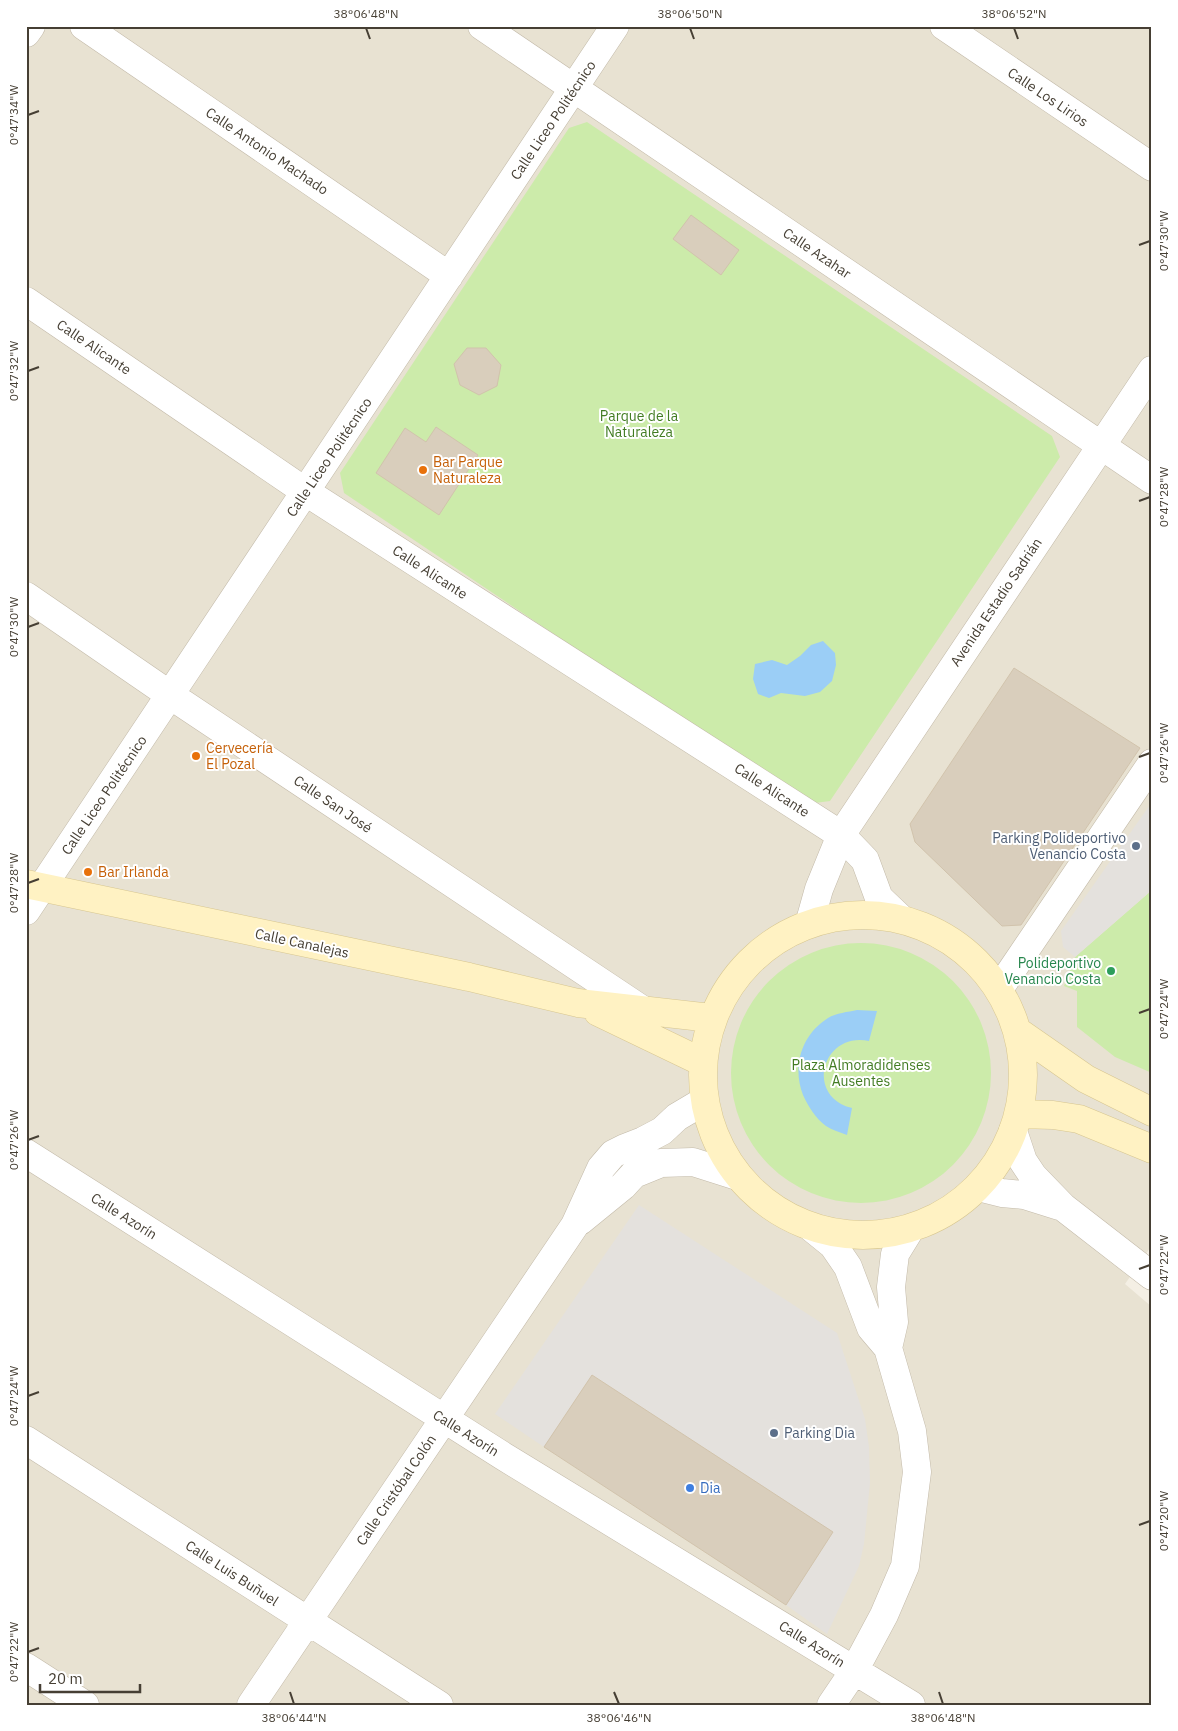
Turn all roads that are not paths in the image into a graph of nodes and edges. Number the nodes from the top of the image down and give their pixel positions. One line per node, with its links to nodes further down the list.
1 (31, 26): 6 (street)
2 (84, 26): 9 (street, Calle Antonio Machado)
3 (482, 26): 7 (street, Calle Azahar)
4 (615, 26): 7 (street, Calle Liceo Politécnico)
5 (944, 26): 8 (street, Calle Los Lirios)
6 (26, 33)
7 (574, 88): 9 (street, Calle Liceo Politécnico); 12 (street, Calle Azahar)
8 (1152, 167)
9 (449, 276): 14 (street, Calle Liceo Politécnico)
10 (26, 301): 14 (street, Calle Alicante)
11 (1152, 370): 12 (street, Avenida Estadio Sadrián)
12 (1101, 446): 13 (street, Calle Azahar); 18 (street, Avenida Estadio Sadrián)
13 (1152, 480)
14 (306, 492): 16 (street, Calle Liceo Politécnico); 18 (street, Calle Alicante)
15 (26, 596): 16 (street, Calle San José)
16 (170, 695): 19 (street, Calle Liceo Politécnico); 25 (street, Calle San José)
17 (1152, 763): 23 (street)
18 (841, 834): 21 (street); 22 (street, Avenida Estadio Sadrián)
19 (34, 886): 20 (street, Calle Liceo Politécnico); 24 (main road, Calle Canalejas)
20 (26, 911)
21 (899, 917): 22 (main road); 23 (main road)
22 (810, 922): 26 (main road)
23 (999, 989): 27 (main road)
24 (578, 1003): 25 (main road, Calle Canalejas); 28 (main road, Calle Canalejas)
25 (641, 1009): 26 (main road, Calle Canalejas)
26 (711, 1018): 28 (main road)
27 (1018, 1031): 30 (main road); 31 (main road)
28 (702, 1062): 29 (main road)
29 (704, 1101): 34 (main road); 37 (street, Calle Cristóbal Colón)
30 (1152, 1112)
31 (1016, 1122): 32 (main road); 35 (main road); 36 (street)
32 (1152, 1149)
33 (26, 1153): 42 (street, Calle Azorín)
34 (738, 1176): 37 (street, Calle Cristóbal Colón); 38 (main road)
35 (978, 1187): 36 (street); 39 (main road)
36 (1063, 1208): 40 (street)
37 (576, 1226): 42 (street, Calle Cristóbal Colón)
38 (812, 1228): 39 (main road); 41 (street)
39 (911, 1228): 41 (street)
40 (1152, 1276)
41 (888, 1348): 46 (street)
42 (444, 1419): 44 (street, Calle Cristóbal Colón); 46 (street, Calle Azorín)
43 (26, 1440): 44 (street, Calle Luis Buñuel)
44 (307, 1621): 48 (street, Calle Cristóbal Colón); 49 (street, Calle Luis Buñuel)
45 (26, 1667): 47 (street)
46 (854, 1671): 50 (street); 51 (street, Calle Azorín)
47 (85, 1705)
48 (251, 1705)
49 (439, 1705)
50 (831, 1705)
51 (911, 1705)

